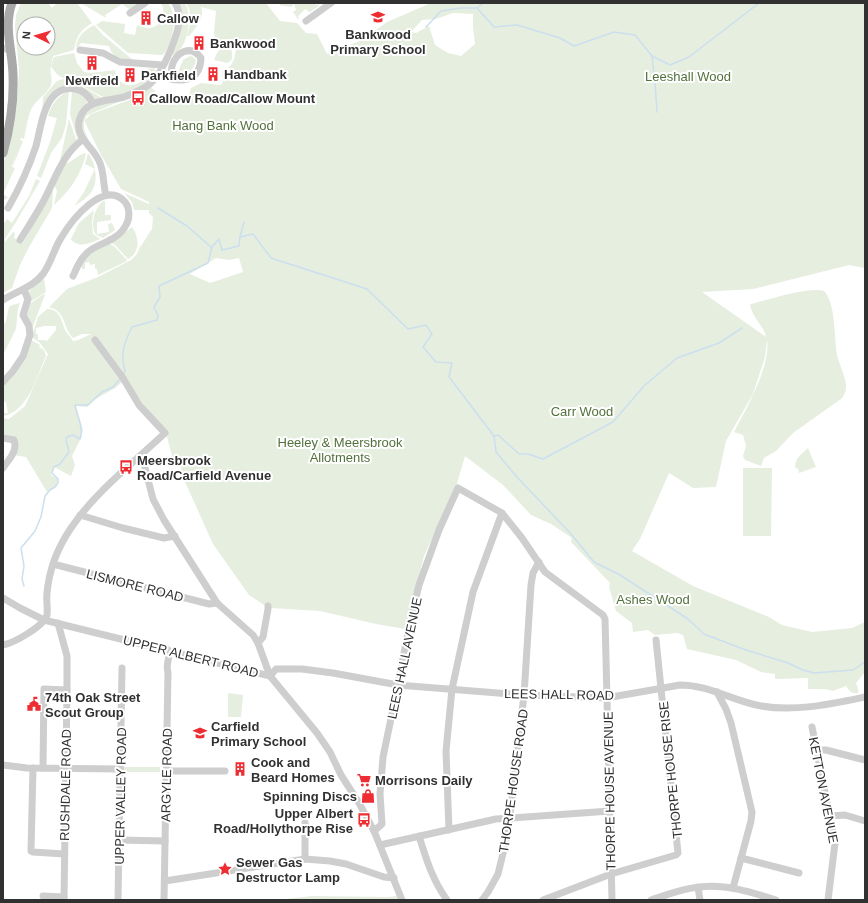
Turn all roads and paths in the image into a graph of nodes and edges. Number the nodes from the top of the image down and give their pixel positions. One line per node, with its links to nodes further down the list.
1 (145, 3): 5 (street)
2 (175, 3): 9 (street)
3 (331, 3): 6 (street)
4 (10, 6): 7 (main road)
5 (130, 13)
6 (306, 21)
7 (7, 50): 14 (main road)
8 (80, 50): 9 (street)
9 (163, 65): 10 (street)
10 (158, 75): 11 (street); 12 (street)
11 (172, 79): 11 (street)
12 (93, 104): 13 (street); 16 (street)
13 (82, 140): 15 (street); 17 (street)
14 (3, 152)
15 (106, 195): 18 (street); 19 (street)
16 (8, 208)
17 (20, 240)
18 (74, 276)
19 (24, 290): 20 (street); 22 (street)
20 (3, 300)
21 (95, 340): 24 (street)
22 (3, 382)
23 (3, 438): 25 (street)
24 (139, 457): 28 (street); 29 (street)
25 (3, 468)
26 (458, 488): 27 (street, THORPE HOUSE AVENUE); 43 (street, LEES HALL AVENUE)
27 (502, 513): 30 (street, THORPE HOUSE AVENUE); 45 (street)
28 (80, 515): 29 (street); 31 (street)
29 (175, 536): 33 (street)
30 (539, 562): 48 (street, THORPE HOUSE ROAD); 50 (street, THORPE HOUSE AVENUE)
31 (53, 564): 33 (street, LISMORE ROAD); 35 (street)
32 (3, 598): 35 (street, UPPER ALBERT ROAD)
33 (217, 603): 38 (street)
34 (268, 606): 38 (street)
35 (44, 620): 36 (street, UPPER ALBERT ROAD); 39 (street)
36 (58, 623): 40 (street, UPPER ALBERT ROAD); 46 (street, RUSHDALE ROAD)
37 (656, 640): 44 (street, THORPE HOUSE RISE)
38 (258, 643): 42 (street)
39 (3, 645)
40 (168, 650): 42 (street, UPPER ALBERT ROAD); 59 (street, ARGYLE ROAD)
41 (122, 668): 58 (street, UPPER VALLEY ROAD)
42 (270, 676): 43 (street, LEES HALL ROAD); 67 (street, UPPER ALBERT ROAD)
43 (398, 685): 45 (street, LEES HALL ROAD); 67 (street, LEES HALL AVENUE)
44 (661, 688): 47 (street, LEES HALL ROAD); 50 (street, LEES HALL ROAD); 76 (street, THORPE HOUSE RISE)
45 (452, 689): 48 (street, LEES HALL ROAD); 66 (street)
46 (68, 690): 56 (street); 57 (street, RUSHDALE ROAD)
47 (717, 692): 49 (street, LEES HALL ROAD); 73 (street)
48 (524, 694): 50 (street, LEES HALL ROAD); 63 (street, THORPE HOUSE ROAD)
49 (865, 697)
50 (606, 698): 61 (street, THORPE HOUSE AVENUE)
51 (812, 727): 52 (street, KETTON AVENUE)
52 (816, 750): 53 (street); 62 (street, KETTON AVENUE)
53 (865, 760)
54 (3, 765): 55 (street)
55 (33, 768): 56 (street); 72 (street)
56 (43, 768): 57 (street)
57 (66, 769): 58 (street); 72 (street, RUSHDALE ROAD)
58 (120, 769): 69 (street, UPPER VALLEY ROAD)
59 (166, 771): 60 (street); 70 (street, ARGYLE ROAD)
60 (225, 771)
61 (610, 811): 63 (street); 76 (street, THORPE HOUSE AVENUE)
62 (830, 816): 64 (street); 93 (street, KETTON AVENUE)
63 (509, 818): 66 (street); 87 (street, THORPE HOUSE ROAD)
64 (865, 821)
65 (305, 823): 74 (street)
66 (449, 830): 68 (street)
67 (374, 831): 71 (street, UPPER ALBERT ROAD)
68 (419, 836): 71 (street); 86 (street)
69 (119, 840): 70 (street); 83 (street, UPPER VALLEY ROAD)
70 (165, 841): 78 (street, ARGYLE ROAD)
71 (380, 845): 77 (street, UPPER ALBERT ROAD)
72 (64, 854): 82 (street, RUSHDALE ROAD)
73 (742, 858): 75 (street); 80 (street)
74 (305, 859): 77 (street); 78 (street)
75 (799, 873)
76 (611, 874): 88 (street, THORPE HOUSE RISE); 89 (street, THORPE HOUSE AVENUE)
77 (394, 878): 85 (street, UPPER ALBERT ROAD)
78 (165, 880): 84 (street, ARGYLE ROAD)
79 (698, 887): 80 (street); 90 (street); 91 (street)
80 (733, 888): 92 (street)
81 (43, 896): 82 (street)
82 (64, 899)
83 (118, 900)
84 (164, 900)
85 (402, 900)
86 (447, 900)
87 (482, 900)
88 (543, 900)
89 (612, 900)
90 (651, 900)
91 (700, 900)
92 (776, 900)
93 (828, 900)

